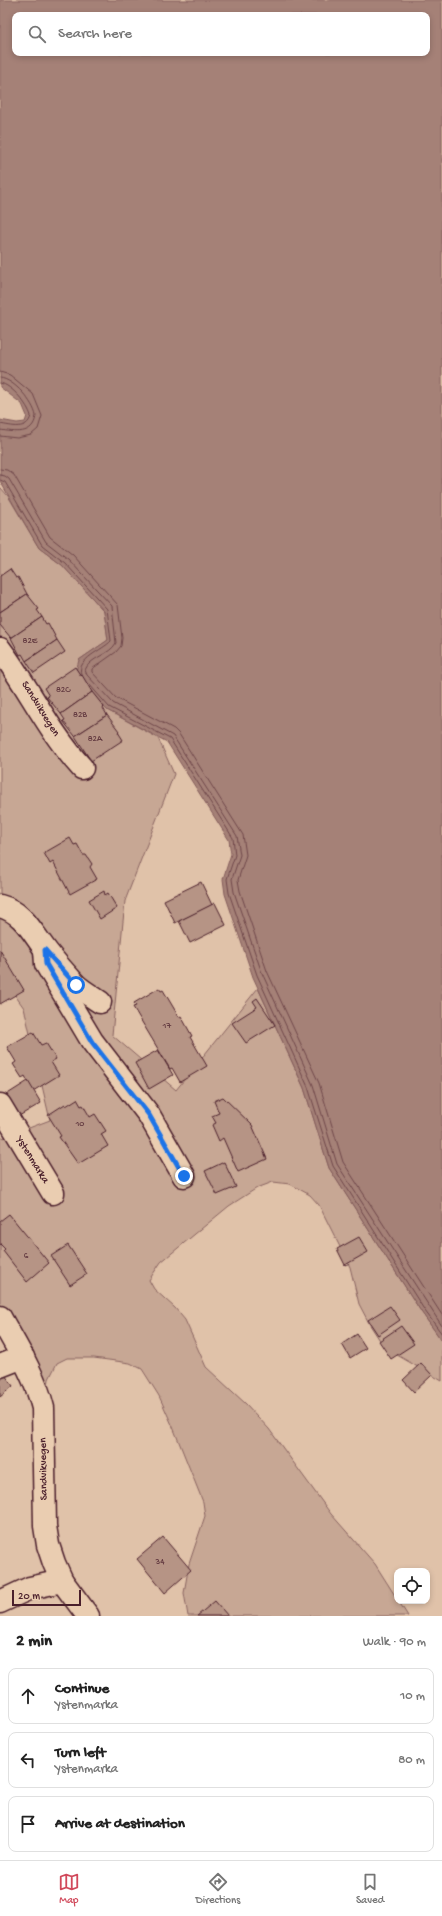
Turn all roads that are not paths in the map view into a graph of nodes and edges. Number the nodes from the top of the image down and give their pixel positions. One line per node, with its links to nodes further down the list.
1 (0, 649): 2 (street, Sandvikvegen)
2 (82, 768)
3 (0, 906): 4 (street)
4 (45, 950): 5 (street); 7 (street)
5 (100, 1002)
6 (0, 1105): 8 (street, Ystenmarka)
7 (184, 1176)
8 (53, 1193)
9 (0, 1317): 10 (street, Sandvikvegen)
10 (23, 1357): 11 (street); 12 (street, Sandvikvegen)
11 (0, 1366)
12 (62, 1581): 13 (street); 14 (street, Sandvikvegen)
13 (0, 1602)
14 (88, 1616)

